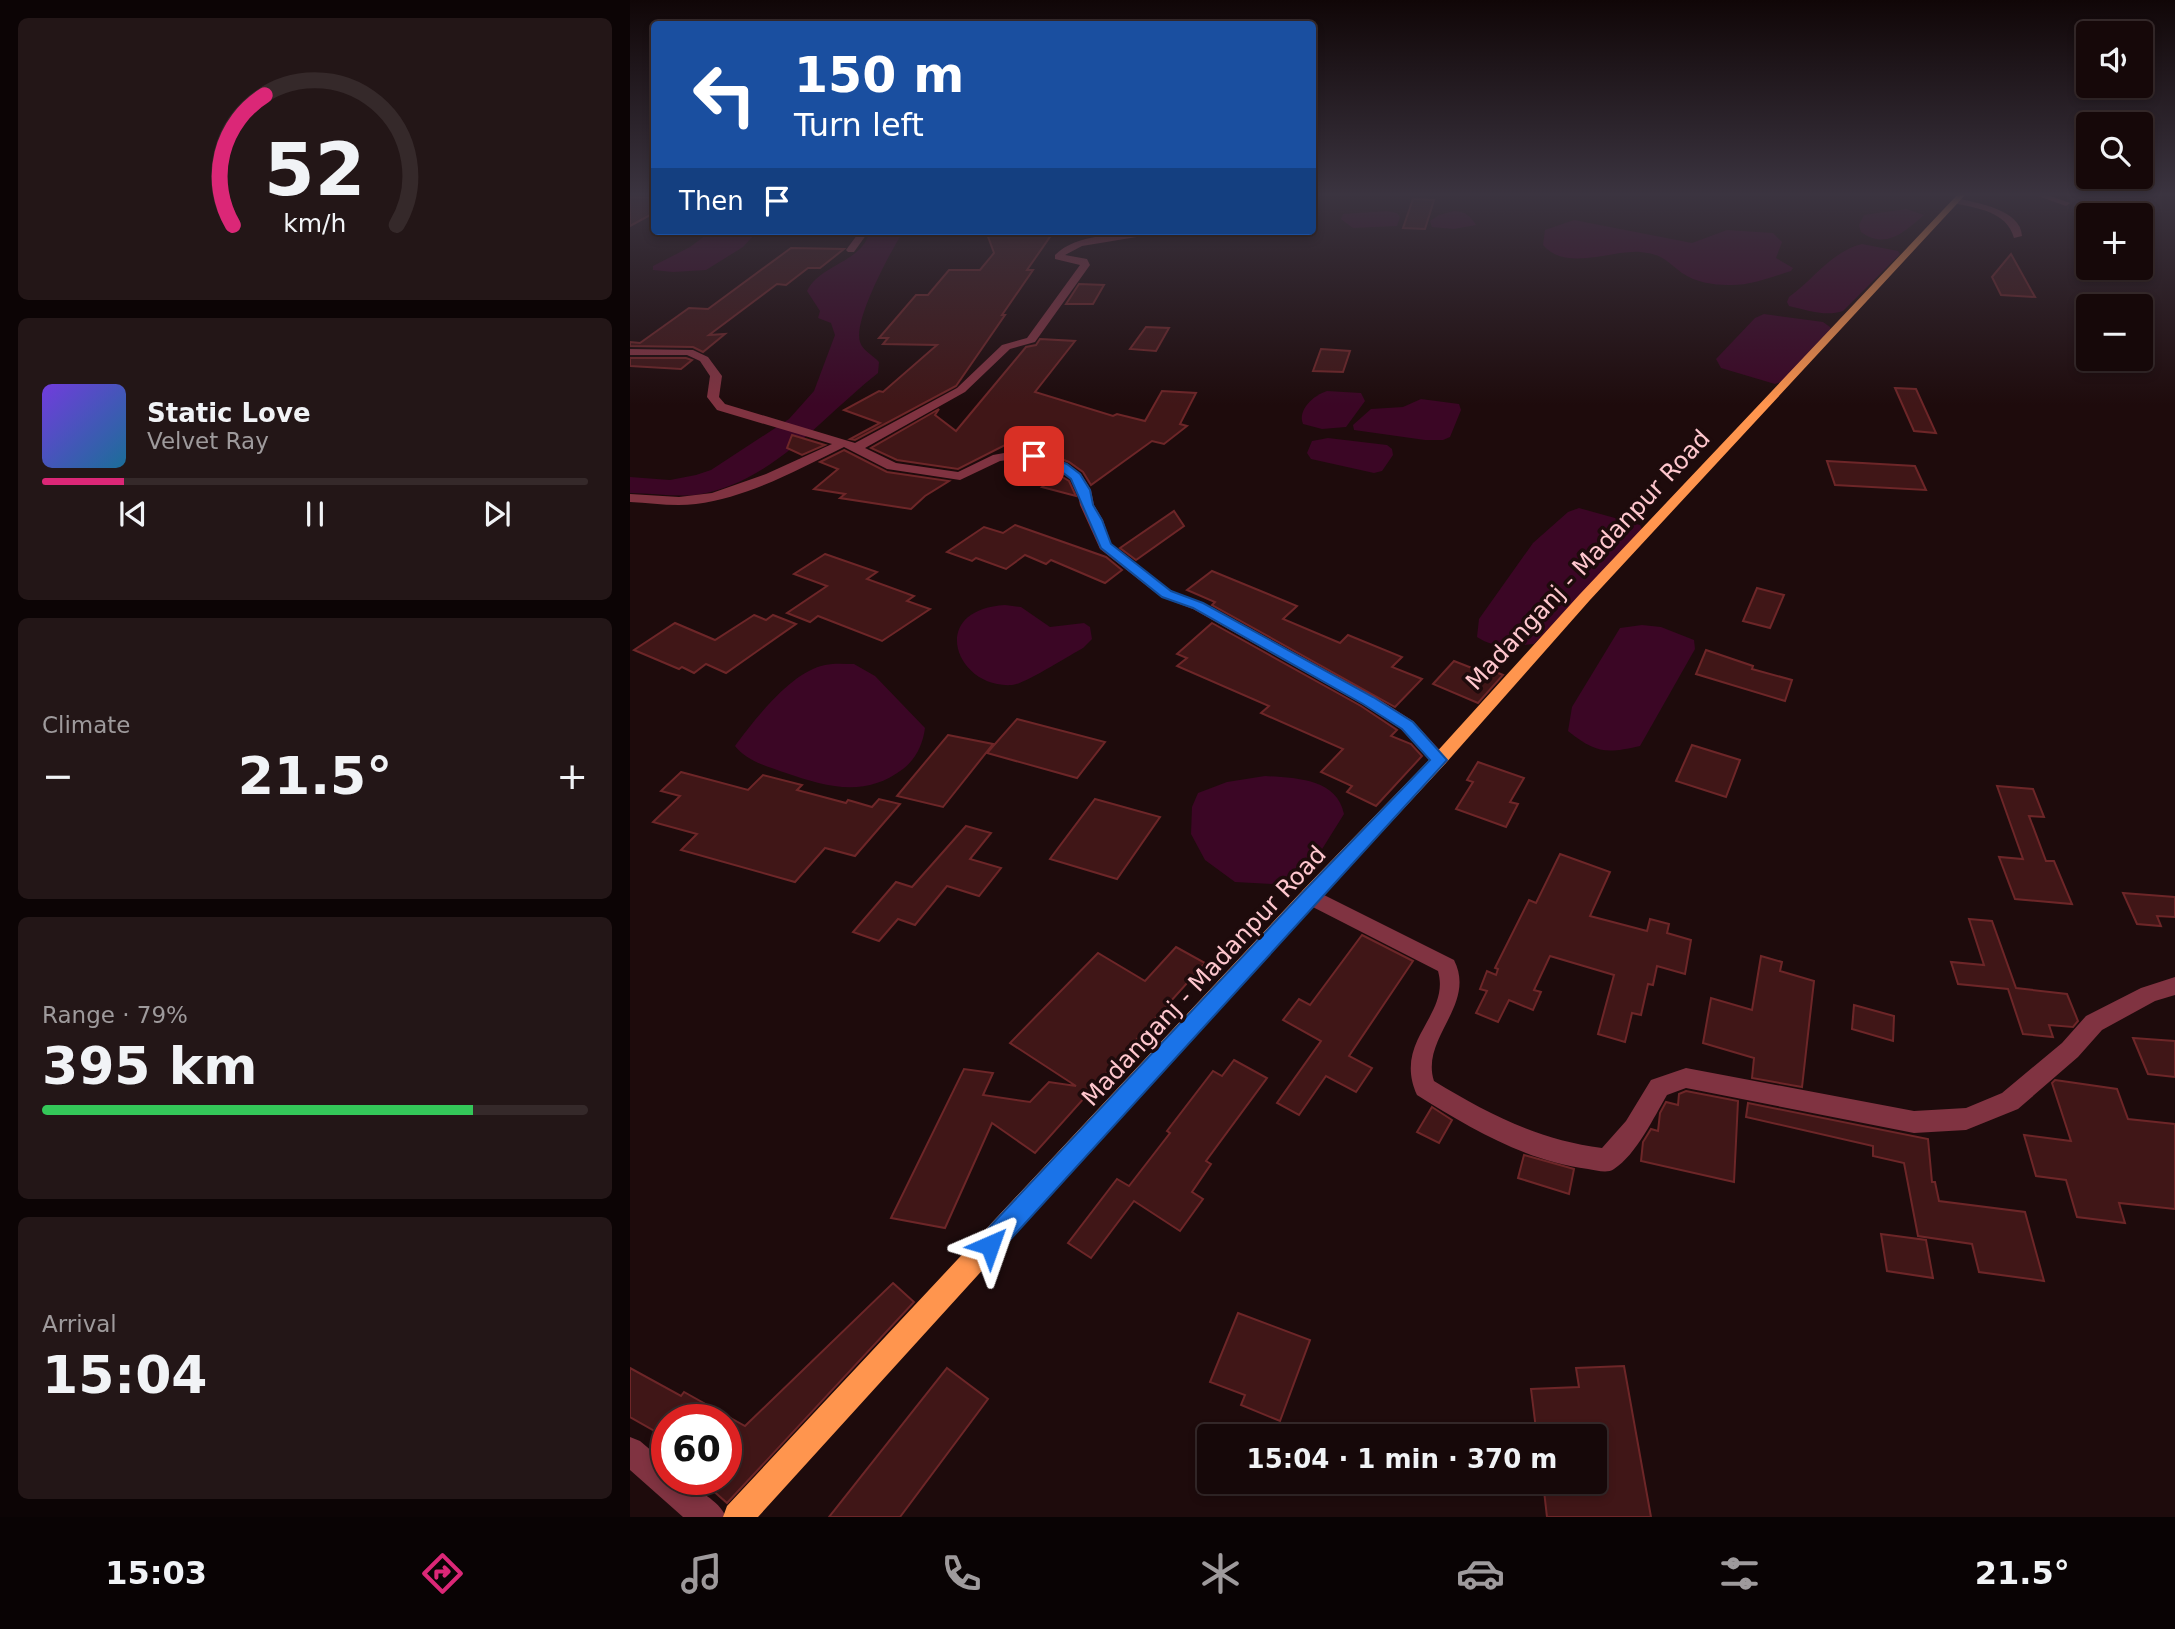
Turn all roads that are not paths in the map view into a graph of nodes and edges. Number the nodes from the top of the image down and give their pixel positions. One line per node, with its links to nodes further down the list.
1 (1085, 264): 4 (street)
2 (1897, 264): 6 (main road, Madanganj - Madanpur Road)
3 (630, 352): 4 (street)
4 (850, 445): 5 (street); 6 (street)
5 (630, 498)
6 (1439, 760): 7 (main road, Madanganj - Madanpur Road)
7 (1310, 896): 8 (street); 10 (main road, Madanganj - Madanpur Road)
8 (2175, 986)
9 (630, 1451): 11 (street)
10 (752, 1513)
11 (710, 1517)

